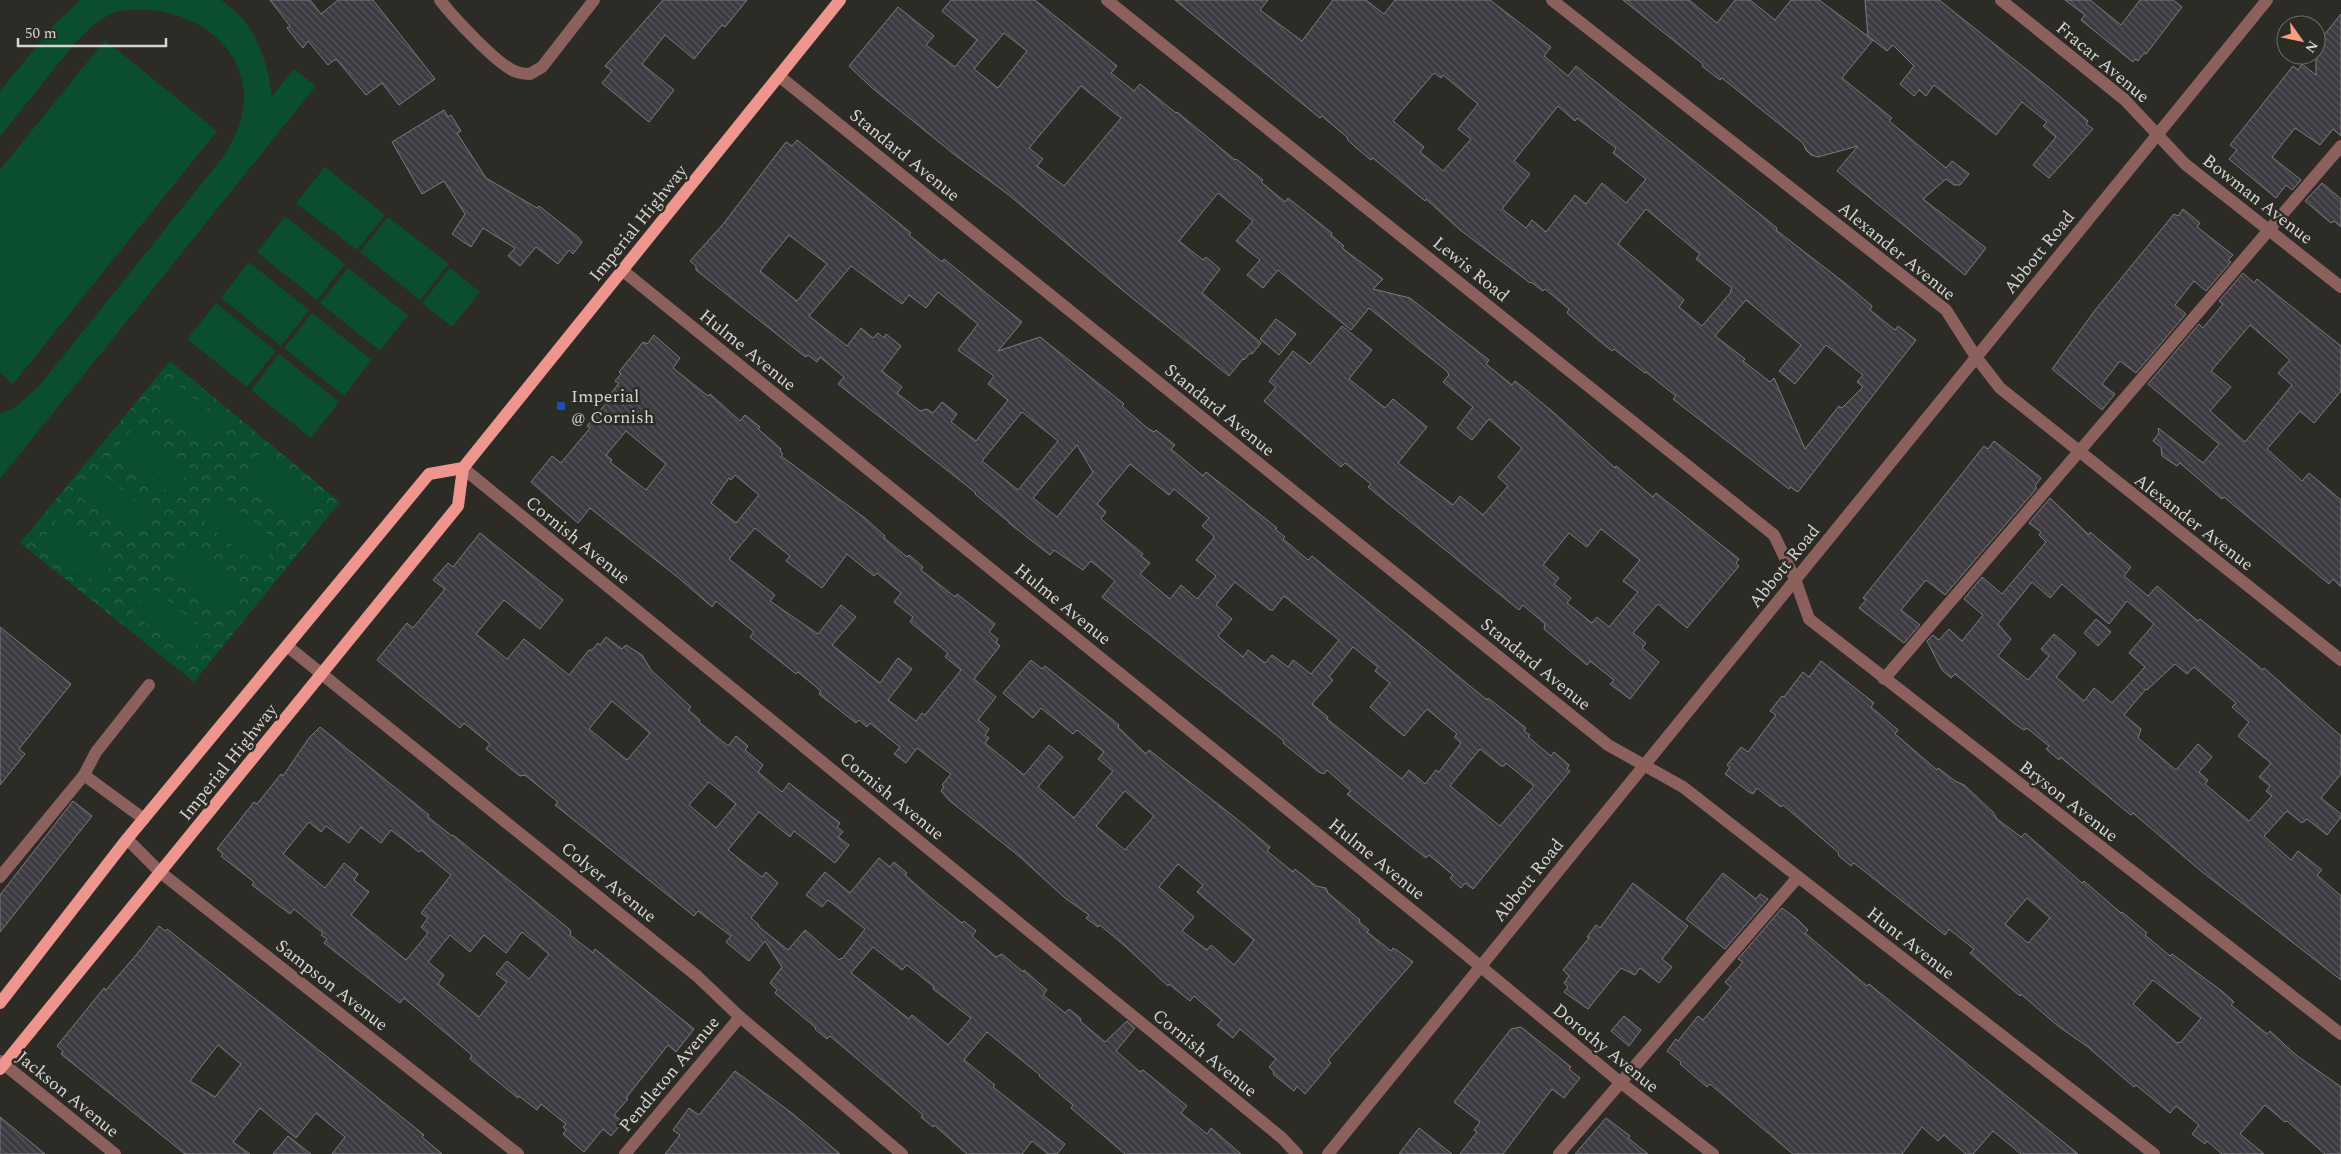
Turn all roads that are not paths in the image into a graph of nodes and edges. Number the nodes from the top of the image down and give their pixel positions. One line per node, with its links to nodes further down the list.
1 (440, 0): 2 (street)
2 (594, 0)
3 (840, 0): 8 (main road, Imperial Highway)
4 (1108, 0): 17 (street, Lewis Road)
5 (1552, 0): 14 (street, Alexander Avenue)
6 (2001, 0): 9 (street, Fracar Avenue)
7 (2267, 0): 9 (street, Abbott Road)
8 (779, 76): 12 (main road, Imperial Highway); 23 (street, Standard Avenue)
9 (2158, 134): 11 (street, Bowman Avenue); 14 (street, Abbott Road)
10 (2341, 146): 11 (street)
11 (2269, 230): 13 (street, Bowman Avenue); 15 (street)
12 (622, 270): 16 (main road, Imperial Highway); 30 (street, Hulme Avenue)
13 (2341, 287)
14 (1976, 357): 15 (street, Alexander Avenue); 17 (street, Abbott Road)
15 (2077, 451): 19 (street, Alexander Avenue); 21 (street)
16 (463, 468): 18 (main road, Imperial Highway); 20 (main road, Imperial Highway); 40 (street, Cornish Avenue)
17 (1796, 579): 21 (street, Bryson Avenue); 23 (street, Abbott Road)
18 (287, 646): 20 (street, Colyer Avenue); 25 (main road, Imperial Highway)
19 (2341, 660)
20 (322, 673): 27 (main road, Imperial Highway); 32 (street, Colyer Avenue)
21 (1884, 679): 33 (street, Bryson Avenue)
22 (149, 686): 24 (street)
23 (1643, 766): 29 (street, Hunt Avenue); 30 (street, Abbott Road)
24 (84, 775): 25 (street); 28 (street)
25 (144, 819): 26 (main road, Imperial Highway)
26 (127, 839): 27 (street, Sampson Avenue); 31 (main road, Imperial Highway)
27 (160, 872): 34 (main road, Imperial Highway); 37 (street, Sampson Avenue)
28 (0, 876)
29 (1798, 878): 35 (street); 44 (street, Hunt Avenue)
30 (1480, 967): 35 (street, Dorothy Avenue); 41 (street, Abbott Road)
31 (0, 1002)
32 (740, 1017): 38 (street, Pendleton Avenue); 39 (street, Colyer Avenue)
33 (2341, 1034)
34 (1, 1065): 36 (street, Jackson Avenue)
35 (1620, 1082): 42 (street); 43 (street, Dorothy Avenue)
36 (115, 1154)
37 (518, 1154)
38 (624, 1154)
39 (902, 1154)
40 (1297, 1154)
41 (1328, 1154)
42 (1559, 1154)
43 (1713, 1154)
44 (2154, 1154)

